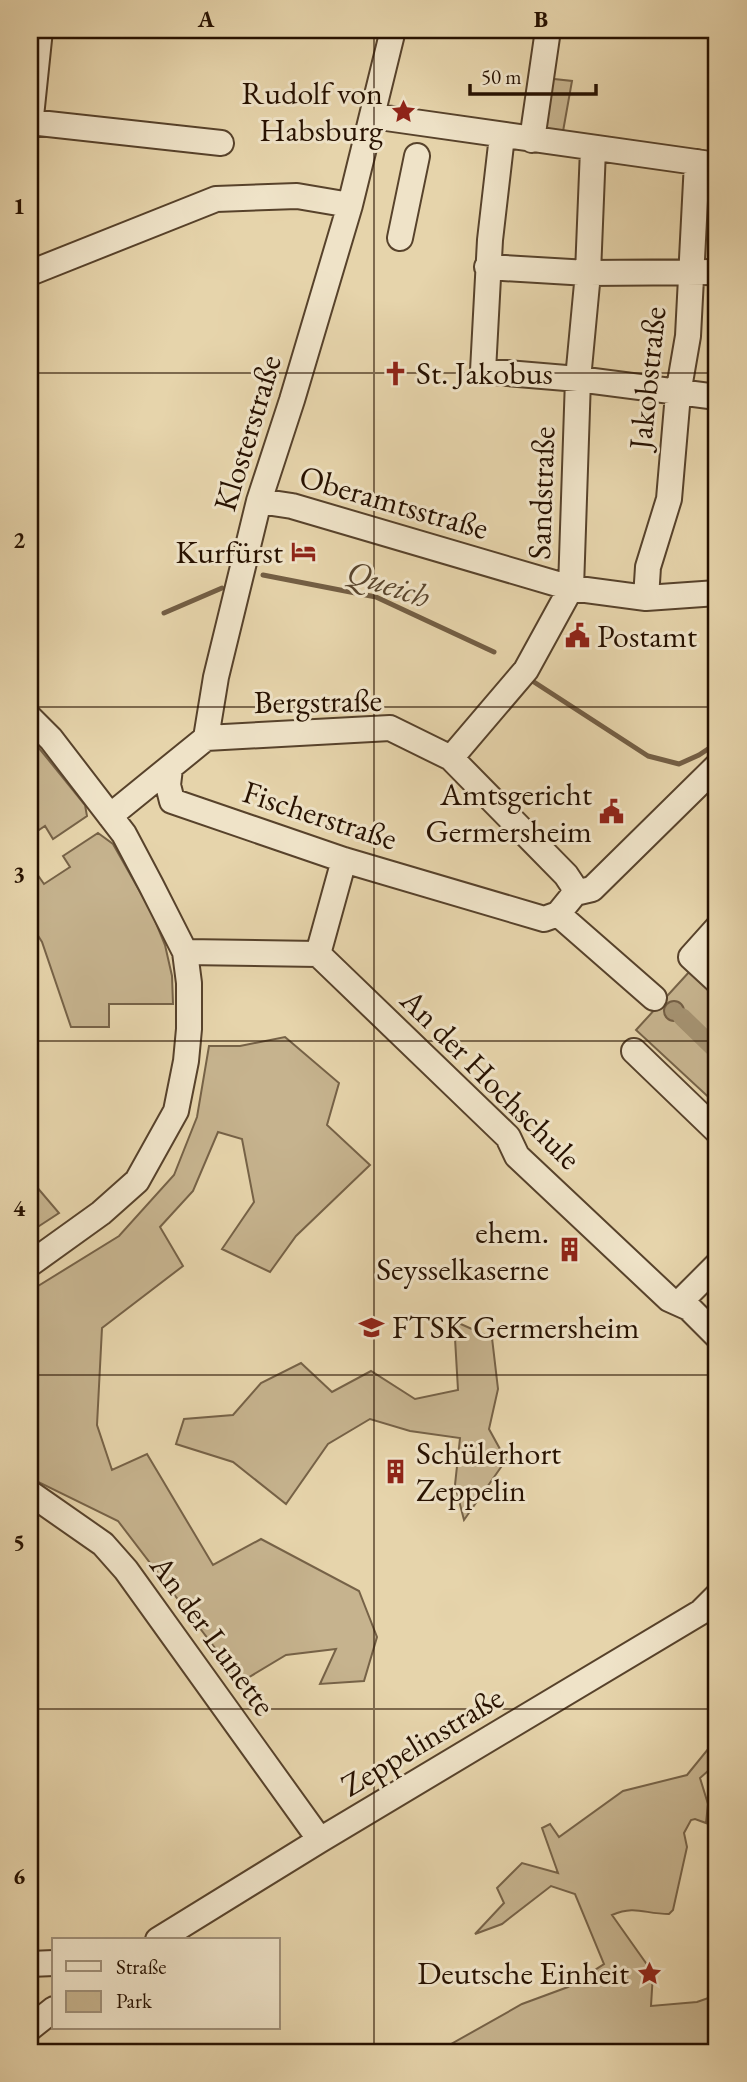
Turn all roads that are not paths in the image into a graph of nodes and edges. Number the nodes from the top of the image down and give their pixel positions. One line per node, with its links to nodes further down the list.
1 (40, 30): 5 (street)
2 (393, 30): 4 (street, Klosterstraße)
3 (548, 30): 7 (street)
4 (372, 116): 6 (street); 12 (street, Klosterstraße)
5 (30, 124): 8 (street)
6 (502, 135): 7 (street); 14 (street)
7 (532, 140): 9 (street)
8 (221, 143)
9 (593, 149): 11 (street); 18 (street, Sandstraße)
10 (417, 156): 13 (street)
11 (707, 164): 15 (street, Jakobstraße)
12 (350, 205): 17 (street); 22 (street, Klosterstraße)
13 (400, 238)
14 (487, 267): 18 (street); 19 (street)
15 (690, 272): 16 (street); 18 (street); 20 (street, Jakobstraße)
16 (717, 272)
17 (30, 273)
18 (588, 273): 19 (street, Sandstraße)
19 (578, 379): 20 (street); 23 (street, Sandstraße)
20 (678, 394): 21 (street); 25 (street, Jakobstraße)
21 (717, 397)
22 (259, 501): 23 (street, Oberamtsstraße); 27 (street, Klosterstraße)
23 (571, 588): 25 (street, Oberamtsstraße); 28 (street, Sandstraße)
24 (717, 593): 25 (street, Oberamtsstraße)
25 (646, 598)
26 (30, 718): 31 (street)
27 (206, 738): 28 (street, Bergstraße); 30 (street)
28 (451, 758): 33 (street, Bergstraße)
29 (717, 766): 33 (street)
30 (170, 768): 31 (street); 32 (street, Fischerstraße)
31 (110, 816): 36 (street)
32 (344, 860): 34 (street, Fischerstraße); 37 (street)
33 (575, 893): 34 (street)
34 (558, 914): 39 (street)
35 (717, 928): 38 (street)
36 (185, 952): 37 (street); 42 (street)
37 (318, 954): 44 (street, An der Hochschule)
38 (717, 981)
39 (654, 998)
40 (634, 1051): 41 (street)
41 (717, 1131)
42 (30, 1264)
43 (717, 1265): 44 (street)
44 (679, 1303): 45 (street, An der Hochschule)
45 (717, 1336)
46 (30, 1493): 48 (street, An der Lunette)
47 (717, 1596): 48 (street, Zeppelinstraße)
48 (320, 1840): 49 (street, Zeppelinstraße)
49 (161, 1938)
50 (52, 1963): 51 (street)
51 (30, 1964)
52 (52, 2011): 53 (street)
53 (30, 2028)

